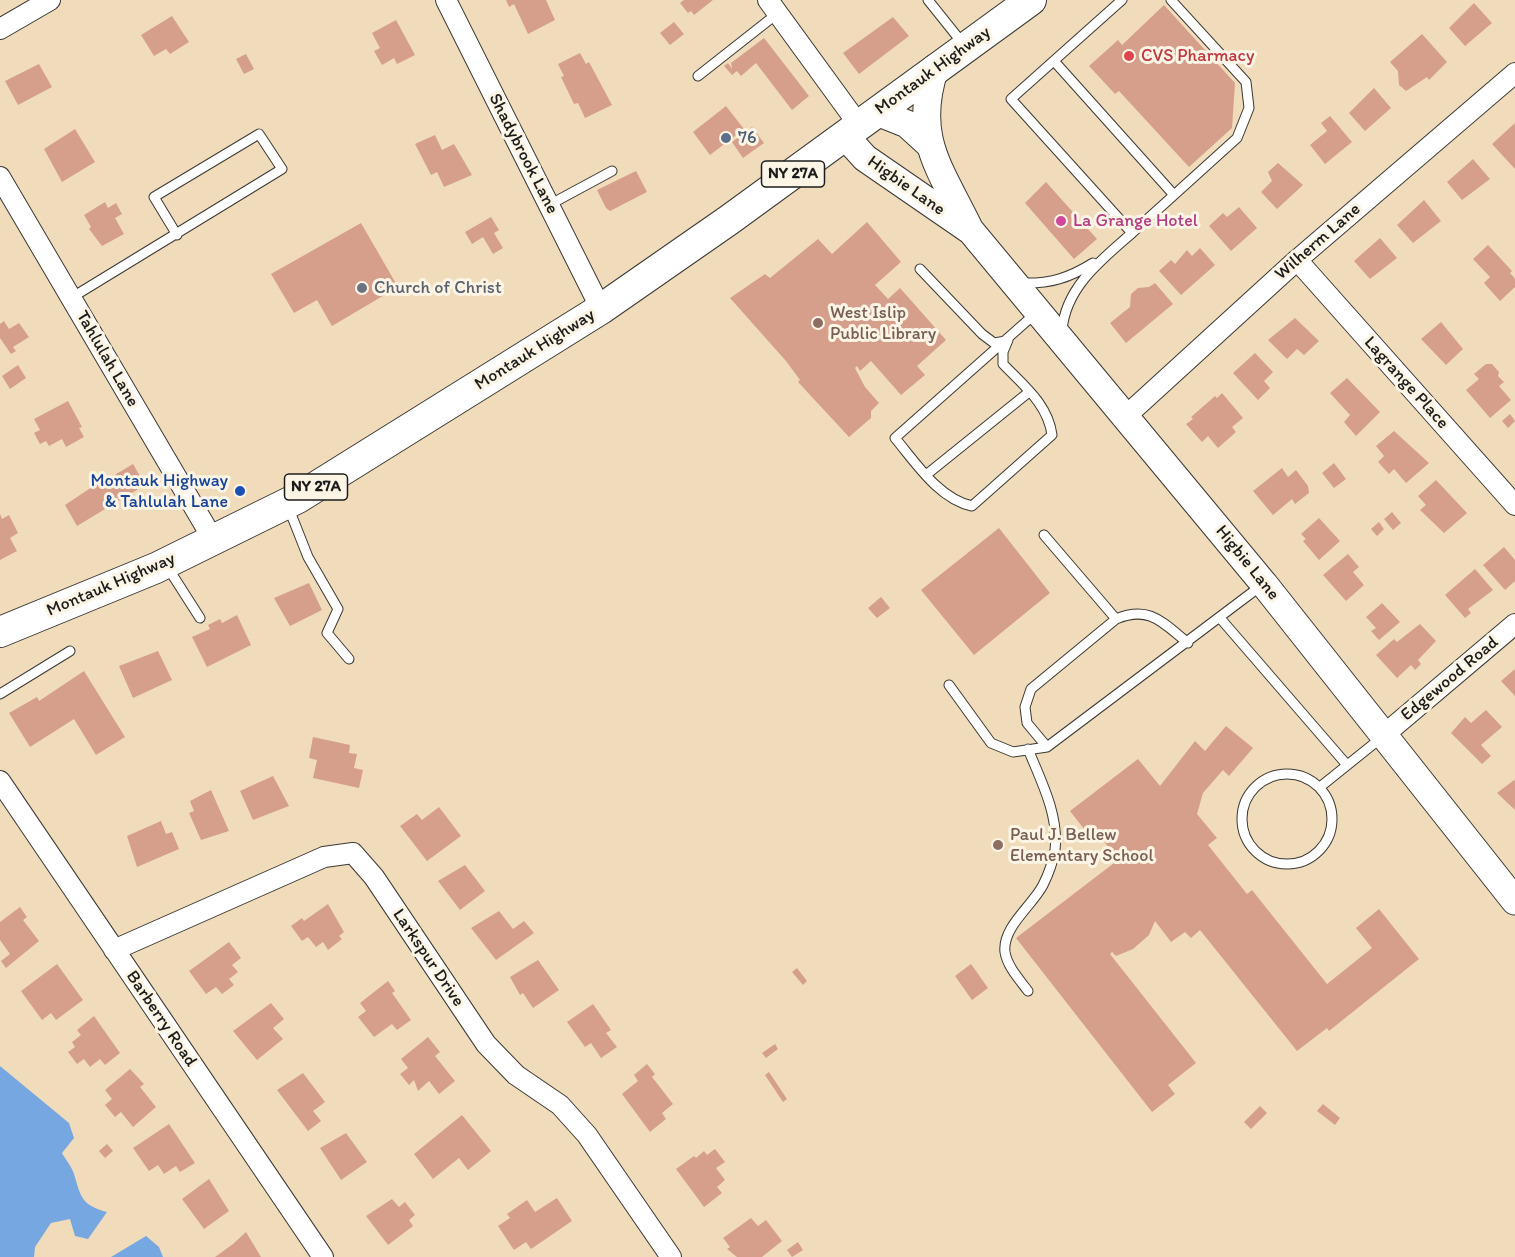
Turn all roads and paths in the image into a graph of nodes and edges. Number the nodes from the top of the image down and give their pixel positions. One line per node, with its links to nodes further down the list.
1 (50, 0): 8 (street)
2 (446, 0): 20 (street, Shadybrook Lane)
3 (928, 0): 9 (lane)
4 (1031, 0): 9 (main road, Montauk Highway / NY 27A)
5 (1122, 0): 10 (lane)
6 (1171, 0): 19 (lane)
7 (773, 7): 13 (lane); 14 (street)
8 (0, 29)
9 (965, 47): 11 (main road, Montauk Highway / NY 27A)
10 (1054, 60): 19 (lane); 22 (lane)
11 (935, 68): 14 (main road, Montauk Highway / NY 27A); 15 (main road, Higbie Lane)
12 (1515, 73): 25 (street, Wilherm Lane)
13 (698, 76)
14 (860, 124): 15 (main road, Higbie Lane); 18 (main road, Higbie Lane); 29 (main road, Montauk Highway / NY 27A)
15 (930, 145): 18 (main road); 21 (main road, Higbie Lane)
16 (612, 171): 20 (lane)
17 (0, 177): 28 (street, Tahlulah Lane)
18 (892, 179): 21 (main road, Higbie Lane)
19 (1174, 195): 22 (lane)
20 (549, 205): 29 (street, Shadybrook Lane)
21 (970, 231): 27 (main road, Higbie Lane)
22 (1132, 233): 24 (lane)
23 (177, 235): 23 (lane); 28 (lane)
24 (1108, 254): 27 (lane); 31 (lane)
25 (1297, 260): 34 (street, Wilherm Lane); 37 (street, Lagrange Place)
26 (920, 269): 32 (lane)
27 (1014, 283): 30 (main road, Higbie Lane)
28 (71, 298): 39 (street, Tahlulah Lane)
29 (601, 309): 36 (main road, Montauk Highway / NY 27A)
30 (1038, 312): 31 (main road, Higbie Lane); 32 (lane)
31 (1061, 339): 34 (main road, Higbie Lane)
32 (1008, 340): 33 (lane); 35 (lane)
33 (1029, 392): 35 (lane); 35 (lane)
34 (1126, 416): 41 (main road, Higbie Lane)
35 (926, 475)
36 (286, 504): 39 (main road, Montauk Highway / NY 27A); 49 (lane)
37 (1515, 505)
38 (1044, 535): 44 (lane)
39 (214, 541): 40 (main road, Montauk Highway / NY 27A)
40 (165, 564): 42 (lane); 46 (main road, Montauk Highway / NY 27A)
41 (1264, 584): 43 (lane); 52 (main road, Higbie Lane)
42 (200, 618)
43 (1220, 618): 47 (lane); 55 (lane)
44 (1116, 619): 47 (lane); 53 (lane)
45 (1515, 624): 52 (street, Edgewood Road)
46 (0, 632)
47 (1188, 643): 53 (lane)
48 (70, 651): 51 (lane)
49 (348, 659)
50 (949, 685): 54 (lane)
51 (0, 694)
52 (1385, 734): 55 (lane); 58 (main road, Higbie Lane)
53 (1047, 747): 54 (lane)
54 (1028, 749): 60 (lane)
55 (1347, 765): 57 (lane)
56 (0, 781): 59 (street, Barberry Road)
57 (1320, 787): 57 (lane)
58 (1515, 901)
59 (114, 950): 61 (street, Barberry Road); 62 (street, Larkspur Drive)
60 (1028, 991)
61 (323, 1257)
62 (671, 1257)

